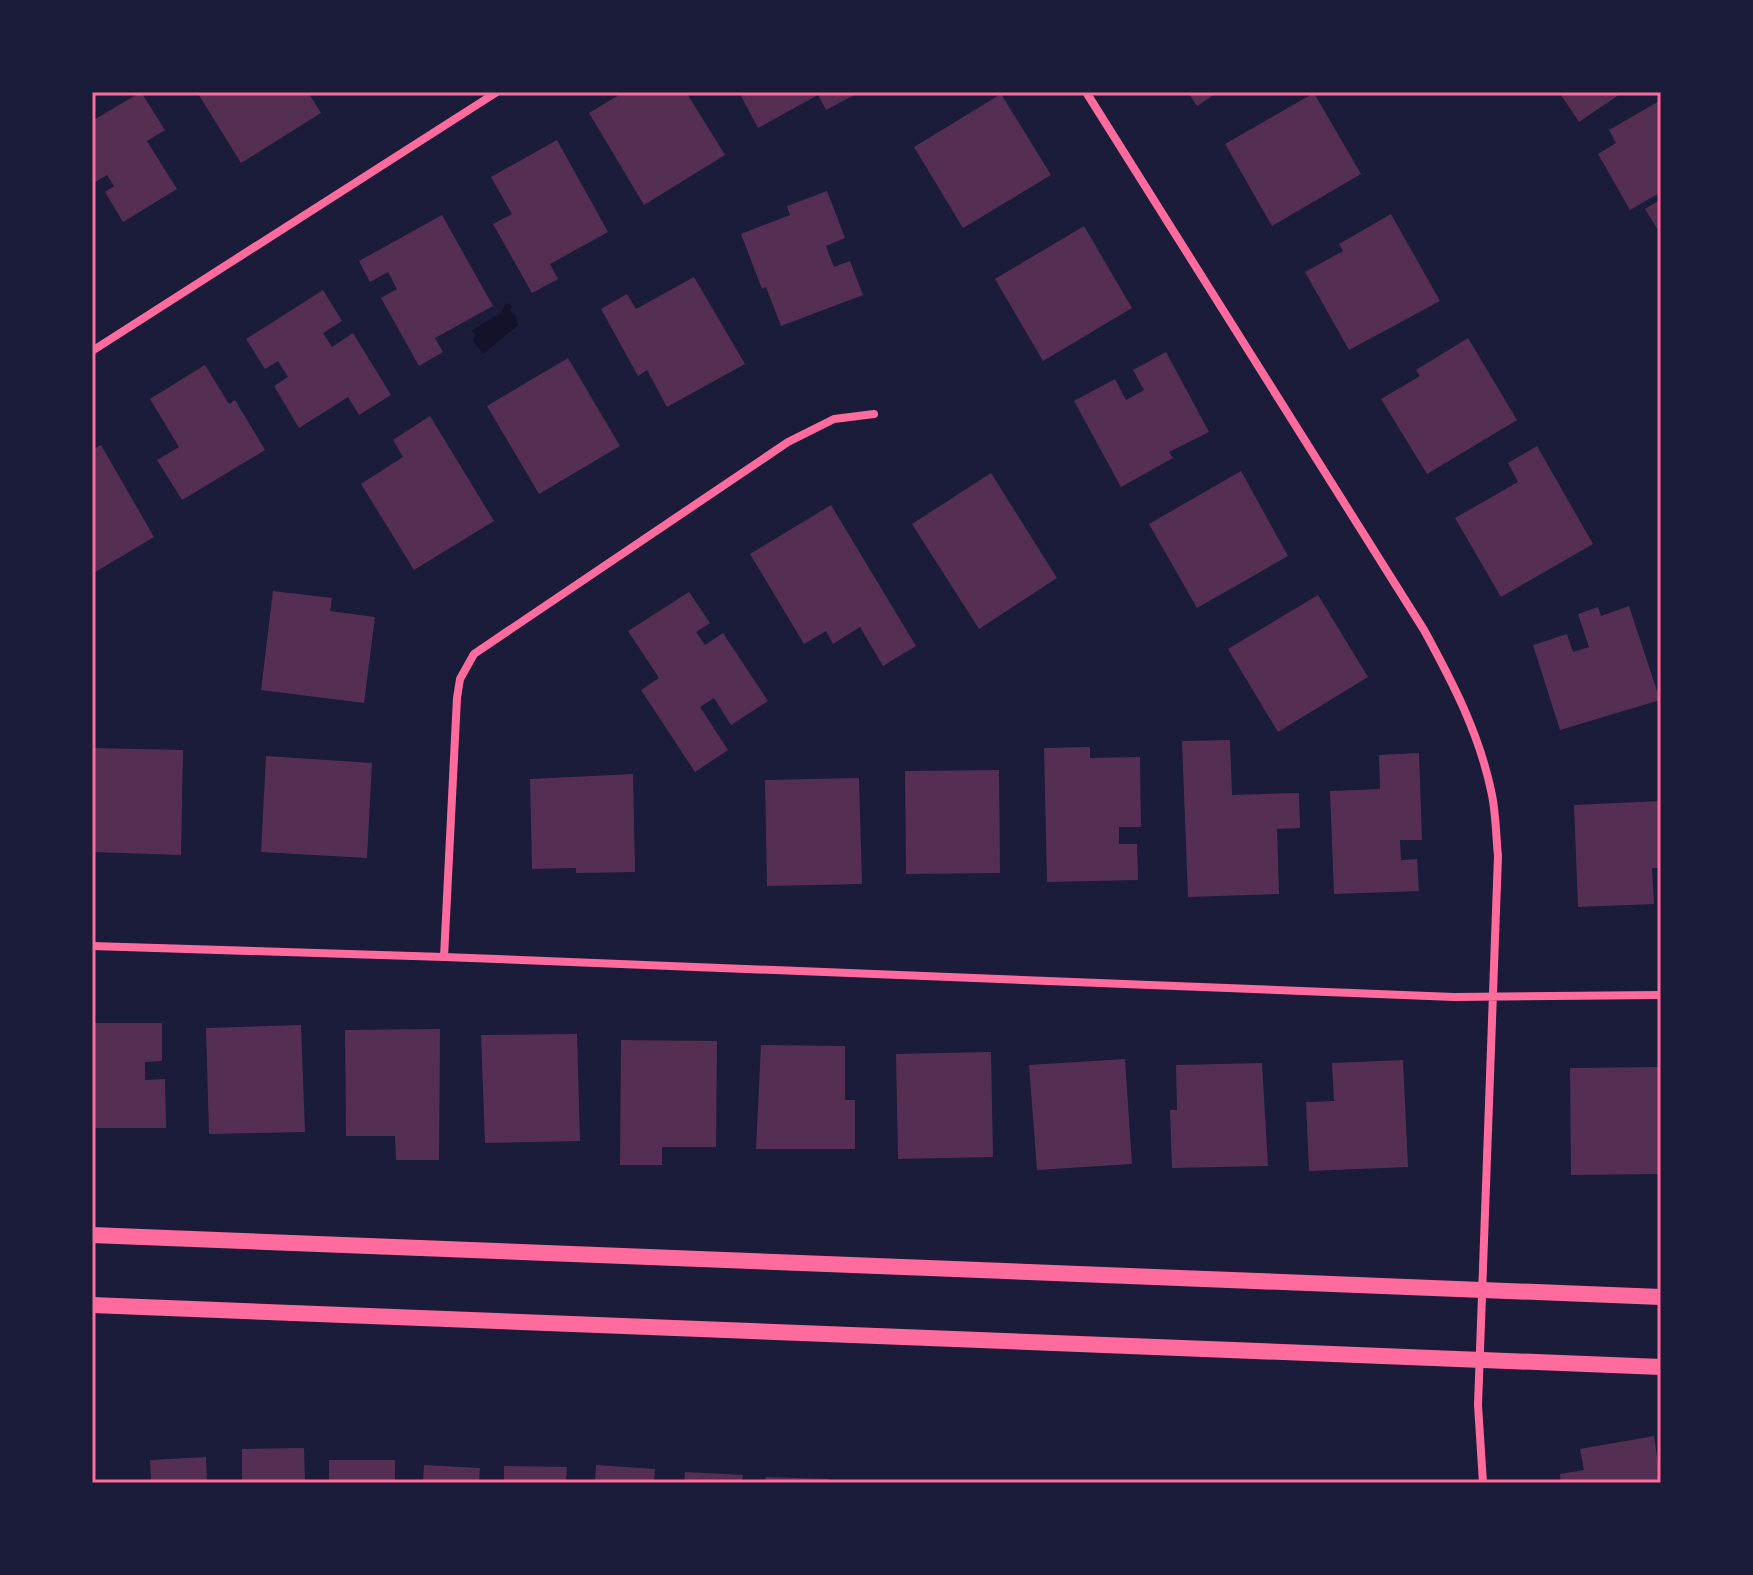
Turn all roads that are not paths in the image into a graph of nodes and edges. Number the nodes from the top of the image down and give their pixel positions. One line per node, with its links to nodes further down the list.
1 (497, 92): 3 (street)
2 (1086, 92): 8 (street)
3 (92, 351)
4 (874, 414): 6 (street)
5 (92, 946): 6 (street)
6 (444, 957): 8 (street)
7 (1661, 995): 8 (street)
8 (1493, 996): 10 (street)
9 (92, 1235): 10 (main road)
10 (1483, 1291): 11 (main road); 13 (street)
11 (1661, 1297)
12 (92, 1305): 13 (main road)
13 (1480, 1360): 14 (main road); 15 (street)
14 (1661, 1367)
15 (1483, 1483)

